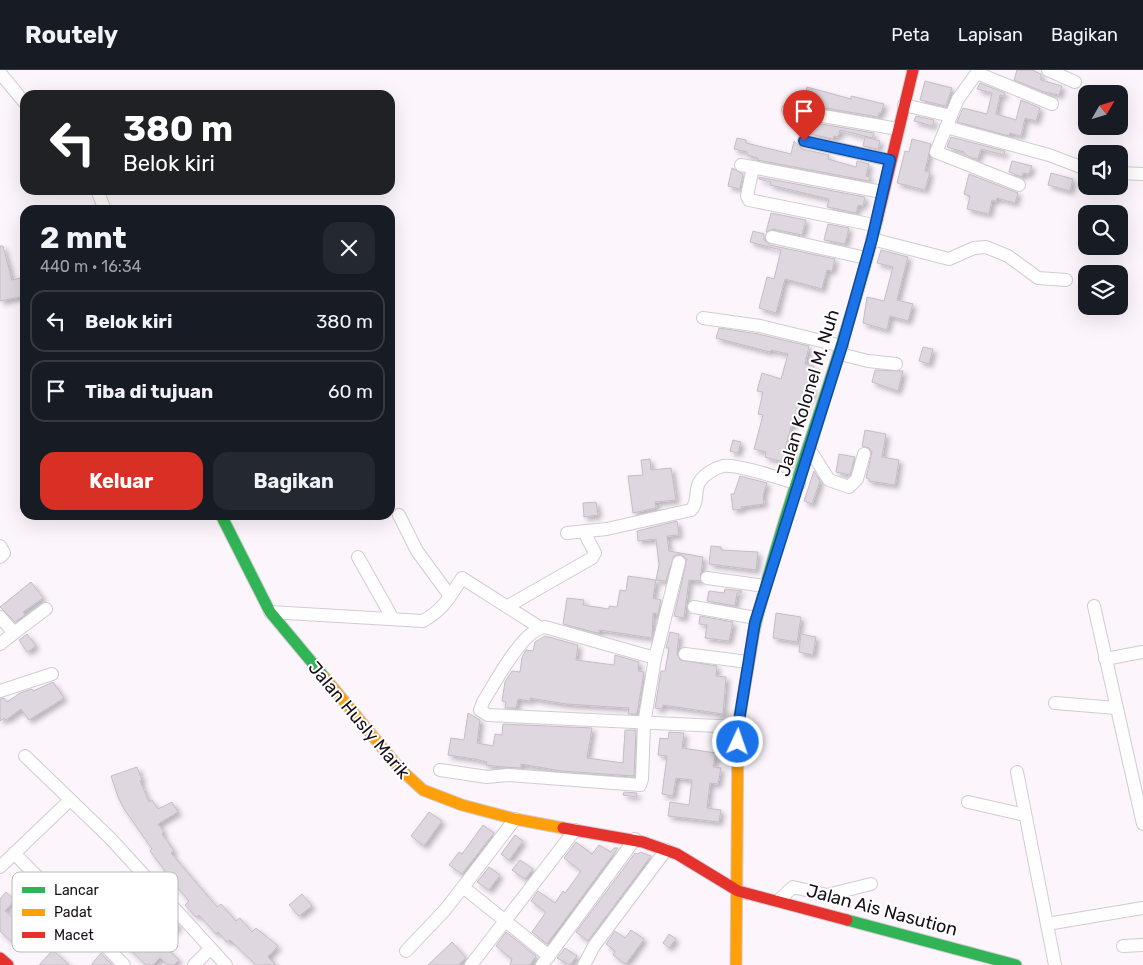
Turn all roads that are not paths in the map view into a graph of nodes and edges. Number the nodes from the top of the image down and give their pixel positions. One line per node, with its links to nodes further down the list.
1 (913, 70): 8 (street, Jalan Kolonel M. Nuh)
2 (1048, 70): 5 (street)
3 (978, 72): 7 (street); 10 (street)
4 (0, 73): 6 (street)
5 (1075, 82)
6 (20, 97)
7 (1052, 104)
8 (904, 105): 10 (street); 11 (street, Jalan Kolonel M. Nuh)
9 (788, 110): 11 (street)
10 (948, 122): 14 (street); 17 (street)
11 (898, 129): 13 (street, Jalan Kolonel M. Nuh)
12 (804, 141): 13 (street)
13 (890, 160): 18 (street, Jalan Kolonel M. Nuh)
14 (1078, 166)
15 (1128, 173): 16 (street)
16 (1142, 174)
17 (1019, 185)
18 (882, 192): 19 (street, Jalan Kolonel M. Nuh); 19 (street)
19 (874, 225): 21 (street, Jalan Kolonel M. Nuh)
20 (772, 237): 22 (street)
21 (872, 239): 22 (street, Jalan Kolonel M. Nuh); 23 (street)
22 (866, 258): 25 (street, Jalan Kolonel M. Nuh)
23 (1066, 280)
24 (703, 318): 25 (street)
25 (841, 350): 26 (street); 27 (street, Jalan Kolonel M. Nuh)
26 (896, 364)
27 (810, 450): 28 (street); 29 (street, Jalan Kolonel M. Nuh)
28 (864, 454)
29 (799, 484): 32 (street); 39 (street, Jalan Kolonel M. Nuh)
30 (399, 515): 40 (street)
31 (224, 520): 45 (street, Jalan Husly Marik)
32 (584, 532): 33 (street); 41 (street)
33 (567, 533)
34 (0, 546): 35 (street)
35 (0, 557)
36 (358, 557): 48 (street)
37 (679, 562): 54 (street)
38 (707, 578): 39 (street)
39 (765, 586): 47 (street, Jalan Kolonel M. Nuh)
40 (450, 596): 41 (street); 48 (street)
41 (508, 606): 49 (street)
42 (1094, 606): 55 (street)
43 (694, 607): 47 (street)
44 (46, 608): 50 (street)
45 (270, 612): 48 (street); 69 (street, Jalan Husly Marik)
46 (0, 617): 50 (street)
47 (756, 618): 56 (street, Jalan Kolonel M. Nuh)
48 (394, 619)
49 (539, 627): 54 (street); 61 (street)
50 (14, 633): 51 (street)
51 (0, 644)
52 (1143, 652): 55 (street)
53 (685, 654): 56 (street)
54 (655, 658): 61 (street)
55 (1105, 659): 60 (street)
56 (748, 662): 62 (street, Jalan Kolonel M. Nuh)
57 (52, 674): 58 (street)
58 (0, 691)
59 (1055, 702): 60 (street)
60 (1116, 708): 70 (street)
61 (644, 724): 62 (street); 64 (street)
62 (738, 727): 80 (street, Jalan Kolonel M. Nuh)
63 (25, 756): 66 (street)
64 (440, 770)
65 (1018, 772): 68 (street)
66 (70, 800): 74 (street); 77 (street)
67 (968, 802): 68 (street)
68 (1025, 815): 85 (street)
69 (515, 819): 71 (street, Jalan Husly Marik); 79 (street)
70 (1143, 824)
71 (575, 830): 72 (street, Jalan Husly Marik); 84 (street)
72 (634, 839): 73 (street, Jalan Husly Marik); 92 (street)
73 (666, 850): 80 (street, Jalan Husly Marik); 98 (street)
74 (14, 853): 75 (street); 76 (street)
75 (0, 867)
76 (33, 872)
77 (141, 872)
78 (871, 884): 81 (street)
79 (462, 886): 84 (street); 89 (street)
80 (738, 891): 81 (street, Jalan Ais Nasution); 99 (street, Jalan Kolonel M. Nuh)
81 (778, 901): 100 (street, Jalan Ais Nasution)
82 (1143, 908): 85 (street)
83 (178, 913): 88 (street)
84 (505, 922): 92 (street); 97 (street)
85 (1047, 924): 101 (street)
86 (1143, 945): 87 (street)
87 (1123, 946)
88 (210, 949): 95 (street); 96 (street)
89 (406, 951)
90 (111, 952): 94 (street)
91 (0, 958): 93 (street)
92 (545, 960)
93 (8, 965)
94 (124, 965)
95 (194, 965)
96 (226, 965)
97 (471, 965)
98 (584, 965)
99 (736, 965)
100 (1016, 965)
101 (1055, 965)

